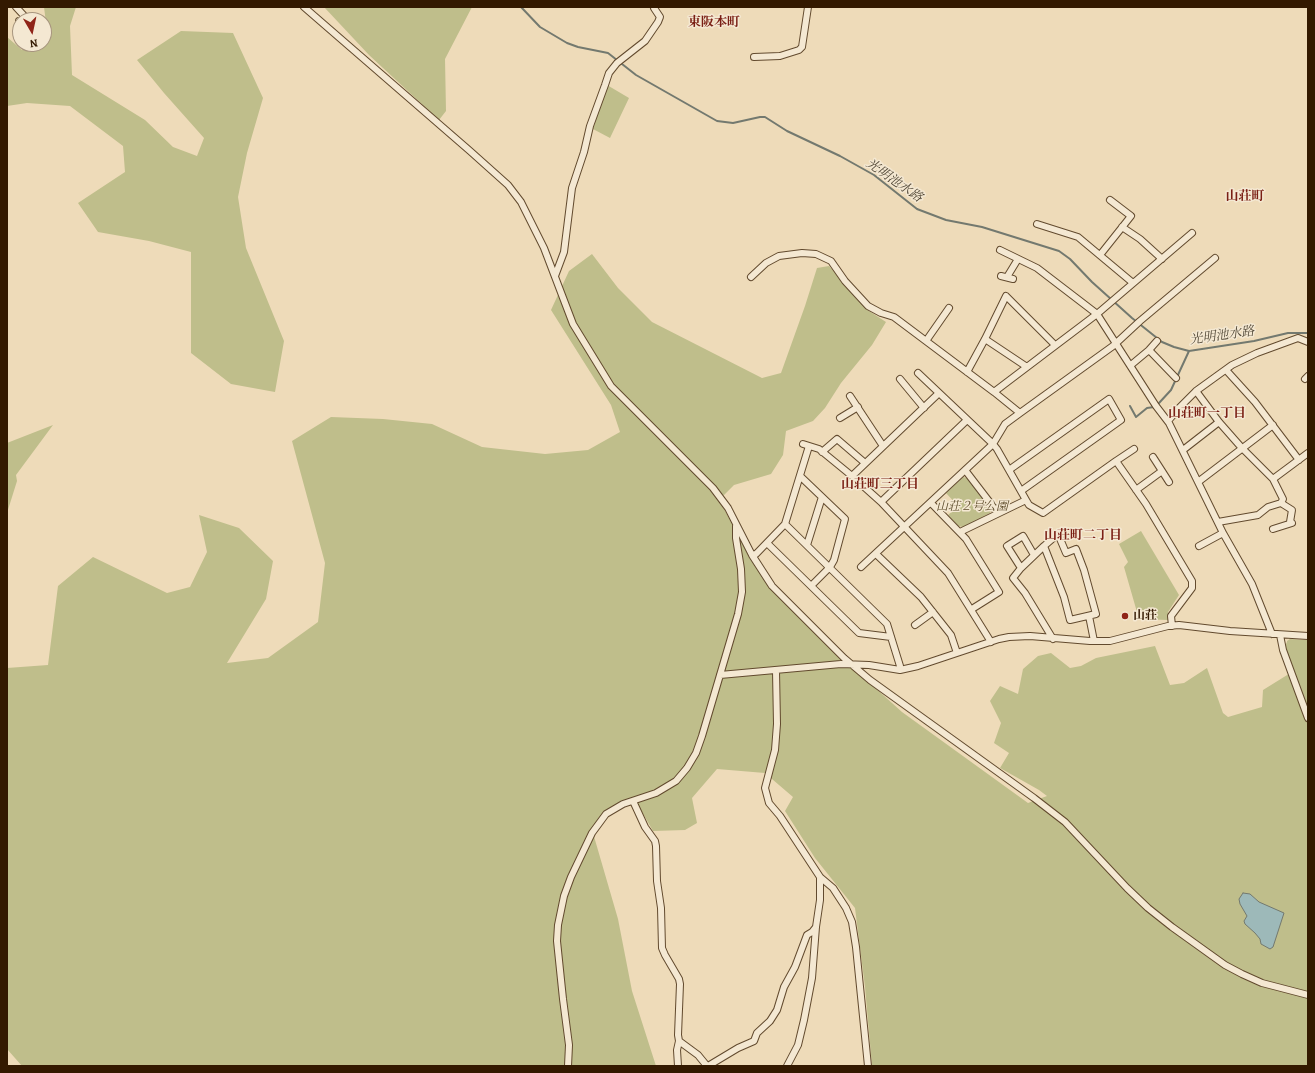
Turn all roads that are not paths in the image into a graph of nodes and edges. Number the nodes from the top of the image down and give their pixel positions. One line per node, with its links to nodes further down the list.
1 (304, 7): 14 (street)
2 (655, 7): 14 (street)
3 (808, 7): 4 (street)
4 (754, 57)
5 (1110, 200): 7 (street)
6 (1037, 224): 10 (street)
7 (1122, 226): 10 (street); 13 (street)
8 (1192, 234): 13 (street)
9 (1000, 250): 12 (street)
10 (1100, 255): 17 (street)
11 (1215, 258): 24 (street)
12 (1018, 259): 16 (street); 19 (street)
13 (1162, 259): 17 (street)
14 (555, 276): 78 (street)
15 (751, 277): 21 (street)
16 (1007, 277)
17 (1134, 283): 19 (street)
18 (949, 308): 21 (street)
19 (1097, 314): 24 (street); 25 (street)
20 (985, 339): 25 (street); 28 (street); 30 (street)
21 (926, 341): 30 (street)
22 (1157, 341): 26 (street)
23 (1308, 342): 29 (street)
24 (1116, 343): 27 (street); 40 (street)
25 (1055, 345): 28 (street)
26 (1149, 350): 27 (street); 32 (street)
27 (1131, 365): 43 (street)
28 (1027, 367): 35 (street)
29 (1226, 370): 34 (street); 45 (street)
30 (967, 372): 35 (street)
31 (918, 373): 36 (street)
32 (1176, 378)
33 (900, 379): 39 (street)
34 (1196, 391): 43 (street); 44 (street)
35 (994, 392): 40 (street)
36 (940, 393): 39 (street); 42 (street)
37 (850, 396): 38 (street)
38 (858, 407): 41 (street); 47 (street)
39 (924, 408): 47 (street)
40 (1020, 413): 46 (street)
41 (840, 418)
42 (968, 420): 46 (street); 72 (street)
43 (1168, 421): 50 (street)
44 (1219, 422): 48 (street); 50 (street)
45 (1273, 425): 48 (street); 54 (street)
46 (993, 444): 57 (street); 58 (street)
47 (883, 446): 56 (street)
48 (1242, 448): 64 (street); 66 (street)
49 (1134, 449): 55 (street)
50 (1183, 450): 66 (street)
51 (822, 452): 56 (street); 61 (street); 62 (street)
52 (1308, 453): 54 (street)
53 (1153, 457): 59 (street)
54 (1299, 460): 64 (street)
55 (1116, 461): 60 (street); 67 (street)
56 (865, 463): 62 (street)
57 (965, 470): 73 (street); 76 (street)
58 (1009, 470): 68 (street); 68 (street)
59 (1162, 471): 65 (street); 67 (street)
60 (1102, 472): 63 (street); 70 (street)
61 (800, 476): 69 (street); 79 (street)
62 (852, 476): 72 (street)
63 (1106, 477)
64 (1273, 479): 74 (street)
65 (1169, 482)
66 (1198, 482): 77 (street)
67 (1136, 490): 99 (street)
68 (1021, 491): 71 (street)
69 (822, 497): 85 (street); 91 (street)
70 (1064, 498): 71 (street); 75 (street)
71 (1026, 500): 76 (street)
72 (881, 502): 80 (street)
73 (931, 503): 80 (street); 82 (street)
74 (1281, 503): 77 (street); 81 (street)
75 (1068, 504)
76 (998, 513): 82 (street)
77 (1218, 522): 83 (street)
78 (736, 524): 89 (street); 111 (street)
79 (785, 524): 84 (street); 85 (street)
80 (905, 527): 88 (street); 95 (street)
81 (1273, 529)
82 (960, 532): 95 (street)
83 (1223, 533): 87 (street); 100 (street)
84 (767, 542): 89 (street); 94 (street)
85 (807, 545): 91 (street)
86 (1044, 546): 90 (street); 97 (street); 97 (street)
87 (1199, 546)
88 (876, 554): 92 (street); 96 (street)
89 (752, 555): 108 (street)
90 (1034, 555): 93 (street); 93 (street)
91 (830, 567): 94 (street); 103 (street)
92 (861, 567)
93 (1021, 568): 104 (street)
94 (811, 586): 103 (street)
95 (972, 609): 106 (street)
96 (933, 612): 98 (street); 107 (street)
97 (1089, 616): 105 (street)
98 (915, 625)
99 (1172, 626): 100 (street); 105 (street)
100 (1272, 634): 101 (street)
101 (1280, 635): 102 (street); 112 (street)
102 (1308, 636)
103 (891, 637): 109 (street)
104 (1053, 639): 105 (street); 106 (street)
105 (1094, 641)
106 (991, 642): 107 (street)
107 (958, 653): 109 (street)
108 (852, 664): 109 (street); 110 (street); 116 (street)
109 (900, 670)
110 (776, 671): 111 (street); 114 (street)
111 (720, 675): 113 (street)
112 (1308, 718)
113 (633, 801): 117 (street); 118 (street)
114 (820, 877): 115 (street); 122 (street)
115 (816, 926): 120 (street); 121 (street)
116 (1308, 995)
117 (678, 1041): 119 (street); 120 (street)
118 (568, 1066)
119 (678, 1066)
120 (708, 1066)
121 (787, 1066)
122 (868, 1066)

